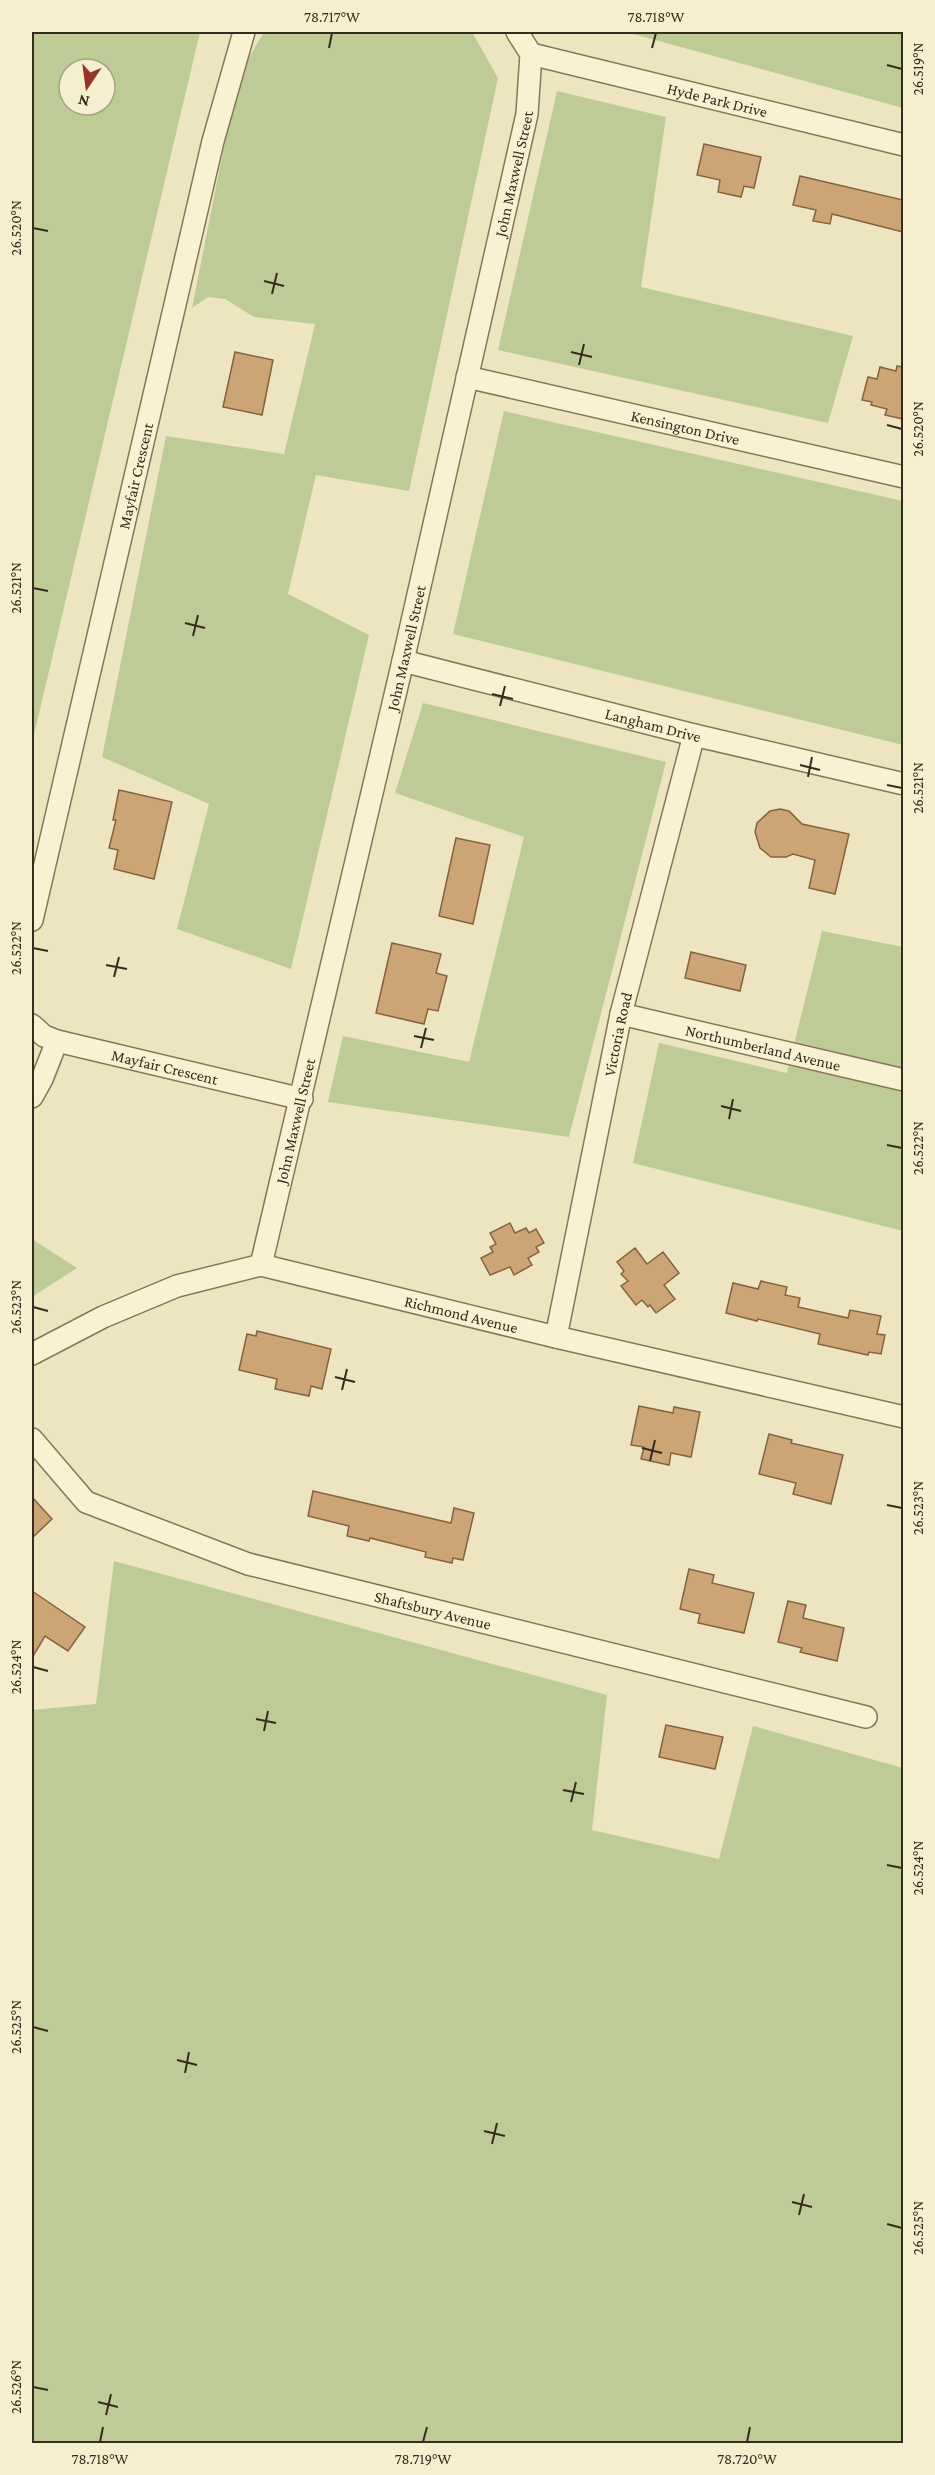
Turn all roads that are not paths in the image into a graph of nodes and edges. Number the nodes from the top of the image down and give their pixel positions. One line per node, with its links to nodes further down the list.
1 (244, 32): 10 (street, Mayfair Crescent)
2 (517, 32): 3 (street)
3 (531, 54): 4 (street, Hyde Park Drive); 5 (street, John Maxwell Street)
4 (903, 144)
5 (467, 377): 6 (street, Kensington Drive); 7 (street, John Maxwell Street)
6 (903, 477)
7 (404, 662): 8 (street, Langham Drive); 16 (street, John Maxwell Street)
8 (694, 735): 9 (street, Langham Drive); 11 (street, Victoria Road)
9 (903, 784)
10 (32, 920)
11 (621, 1014): 14 (street, Northumberland Avenue); 18 (street, Victoria Road)
12 (32, 1024): 13 (street, Mayfair Crescent)
13 (57, 1041): 15 (street); 16 (street, Mayfair Crescent)
14 (903, 1080)
15 (32, 1097)
16 (302, 1099): 17 (street, John Maxwell Street)
17 (261, 1265): 18 (street, Richmond Avenue); 19 (street, Richmond Avenue)
18 (556, 1337): 20 (street, Richmond Avenue)
19 (32, 1354)
20 (903, 1417)
21 (32, 1439): 22 (street, Shaftsbury Avenue)
22 (866, 1717)

